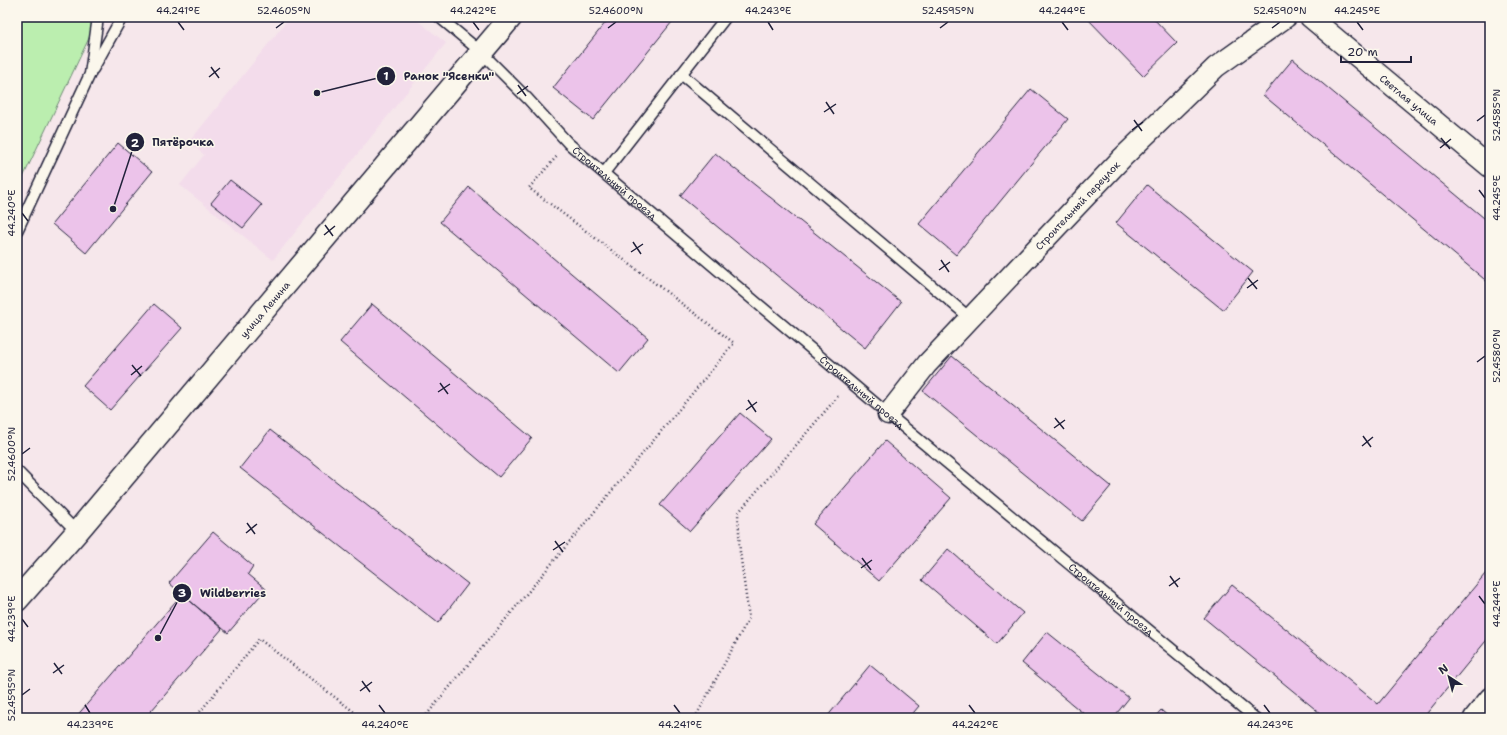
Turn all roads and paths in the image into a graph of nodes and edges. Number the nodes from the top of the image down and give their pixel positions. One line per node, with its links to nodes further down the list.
1 (98, 17): 9 (lane)
2 (122, 17): 9 (lane)
3 (439, 17): 8 (lane, Строительный проезд)
4 (511, 17): 8 (main road, улица Ленина)
5 (726, 17): 10 (lane)
6 (1286, 17): 15 (street, Строительный переулок)
7 (1310, 17): 12 (street, Светлая улица)
8 (482, 52): 11 (lane, Строительный проезд); 19 (main road, улица Ленина)
9 (90, 74): 14 (lane)
10 (681, 74): 13 (lane); 15 (lane)
11 (568, 143): 13 (lane, Строительный проезд); 24 (path)
12 (1490, 167)
13 (604, 173): 16 (lane, Строительный проезд)
14 (17, 230)
15 (970, 318): 17 (street, Строительный переулок)
16 (850, 382): 17 (lane, Строительный проезд); 25 (path)
17 (888, 414): 26 (lane, Строительный проезд)
18 (17, 471): 19 (lane)
19 (77, 532): 20 (main road, улица Ленина)
20 (17, 600)
21 (1490, 698): 27 (street)
22 (195, 718): 23 (path)
23 (362, 718)
24 (424, 718)
25 (694, 718)
26 (1254, 718)
27 (1474, 718)

